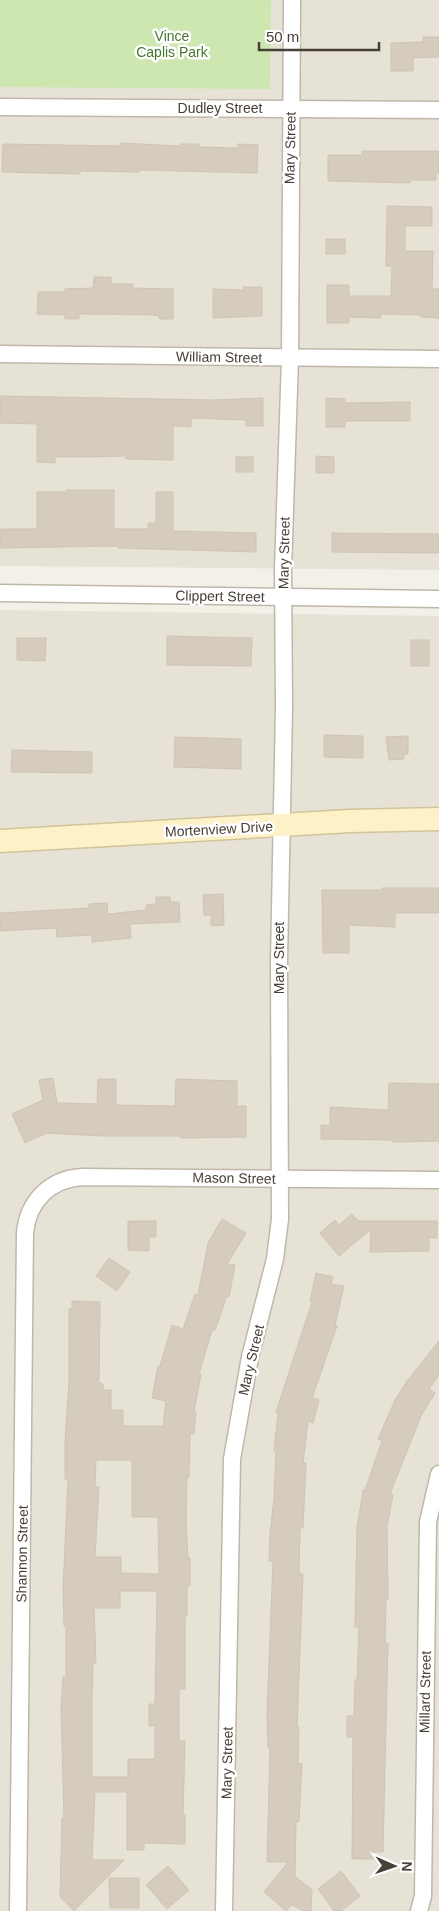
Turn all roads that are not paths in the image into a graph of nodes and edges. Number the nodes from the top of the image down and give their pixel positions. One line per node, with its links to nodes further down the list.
1 (292, 0): 3 (street, Mary Street)
2 (0, 107): 3 (street, Dudley Street)
3 (290, 109): 4 (street, Dudley Street); 6 (street, Mary Street)
4 (439, 110)
5 (0, 354): 6 (street, William Street)
6 (290, 358): 7 (street, William Street); 9 (street, Mary Street)
7 (439, 359)
8 (0, 593): 9 (street, Clippert Street)
9 (283, 596): 10 (street, Clippert Street); 12 (street, Mary Street)
10 (439, 599)
11 (439, 819): 12 (street, Mortenview Drive)
12 (280, 825): 13 (street, Mortenview Drive); 14 (street, Mary Street)
13 (0, 841)
14 (280, 1178): 15 (street, Mason Street); 16 (street, Mason Street); 19 (street, Mary Street)
15 (439, 1180)
16 (37, 1199): 18 (street, Shannon Street)
17 (439, 1474): 20 (street, Millard Street)
18 (18, 1911)
19 (224, 1911)
20 (419, 1911)

